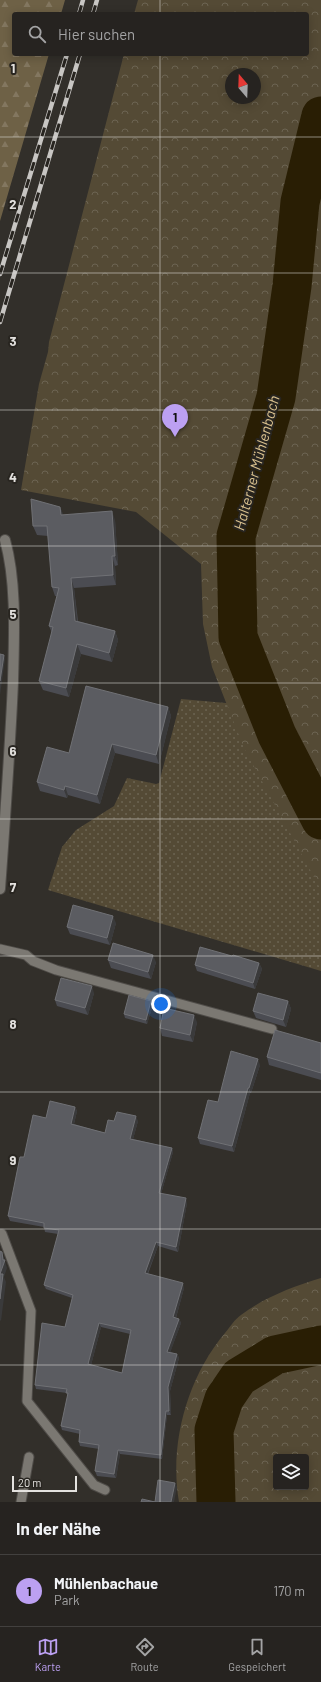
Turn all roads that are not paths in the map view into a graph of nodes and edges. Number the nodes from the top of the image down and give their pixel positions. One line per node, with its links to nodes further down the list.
1 (5, 540): 2 (street)
2 (0, 889)
3 (0, 949): 4 (lane)
4 (272, 1029)
5 (0, 1234): 7 (lane)
6 (29, 1457): 8 (lane)
7 (105, 1490)
8 (21, 1502)

